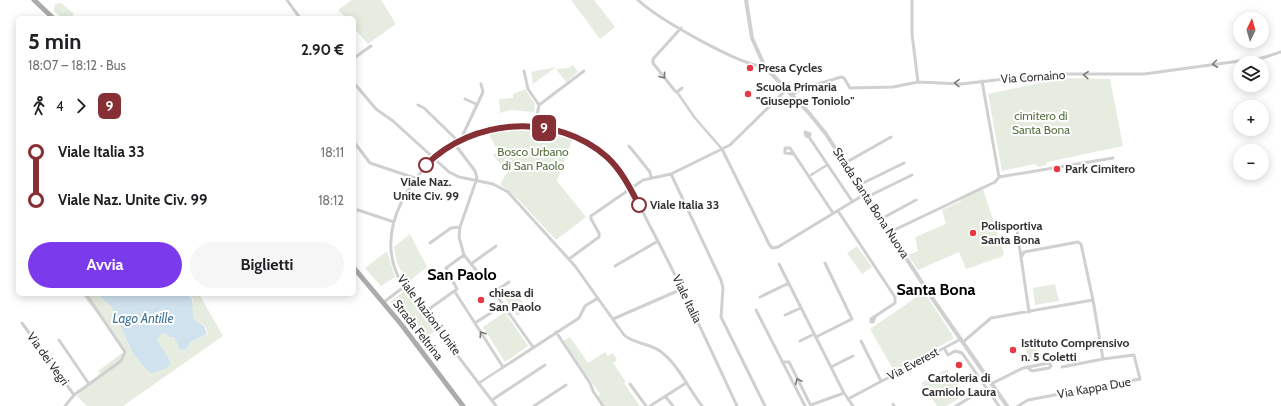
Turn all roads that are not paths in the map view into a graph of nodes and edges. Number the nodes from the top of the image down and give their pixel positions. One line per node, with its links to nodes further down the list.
1 (34, 0): 6 (main road)
2 (287, 0): 7 (street)
3 (638, 0): 8 (street)
4 (746, 0): 12 (street, Strada Santa Bona Nuova)
5 (912, 0): 16 (street)
6 (50, 16)
7 (299, 16)
8 (681, 28): 12 (street); 21 (street, one-way to 21)
9 (371, 46): 11 (street)
10 (1281, 52): 15 (street, Via Cornaino, one-way to 15)
11 (356, 57)
12 (765, 67): 20 (street, Strada Santa Bona Nuova)
13 (524, 71): 26 (street)
14 (584, 71): 26 (street)
15 (982, 81): 16 (street, Via Cornaino, one-way to 16); 45 (street)
16 (918, 82): 22 (street, Via Cornaino)
17 (481, 84): 25 (street)
18 (356, 85): 36 (street)
19 (682, 88): 21 (street)
20 (787, 90): 22 (street, Strada Santa Bona Nuova); 34 (street)
21 (677, 92): 34 (street)
22 (792, 95): 38 (street, Strada Santa Bona Nuova)
23 (465, 99): 25 (street)
24 (418, 104): 30 (street)
25 (476, 104): 30 (street)
26 (539, 105): 27 (street)
27 (535, 127): 30 (street, Viale Nazioni Unite); 49 (street, Viale Nazioni Unite)
28 (810, 137): 53 (street)
29 (891, 137): 38 (street)
30 (459, 140): 31 (street, Viale Nazioni Unite)
31 (454, 143): 36 (street, Viale Nazioni Unite); 47 (street)
32 (356, 144): 46 (street)
33 (628, 146): 44 (street)
34 (722, 149): 41 (street); 56 (street)
35 (794, 154): 56 (street)
36 (433, 158): 46 (street, Viale Nazioni Unite); 47 (street)
37 (1114, 158): 45 (street)
38 (845, 163): 48 (street, Strada Santa Bona Nuova)
39 (904, 163): 48 (street)
40 (827, 165): 42 (street)
41 (671, 174): 44 (street); 133 (street)
42 (811, 175)
43 (912, 175): 51 (street)
44 (652, 177): 49 (street)
45 (999, 177): 61 (street)
46 (415, 178): 58 (street, Viale Nazioni Unite)
47 (476, 180): 59 (street); 67 (street)
48 (859, 185): 51 (street, Strada Santa Bona Nuova)
49 (630, 188): 50 (street, Viale Nazioni Unite); 67 (street)
50 (633, 194): 62 (street, Viale Italia)
51 (866, 195): 53 (street); 57 (street, Strada Santa Bona Nuova)
52 (916, 200): 57 (street)
53 (852, 201): 55 (street)
54 (358, 210): 58 (street)
55 (838, 211): 56 (street); 90 (street)
56 (833, 213)
57 (881, 219): 61 (street, Strada Santa Bona Nuova)
58 (394, 222): 76 (street, Viale Nazioni Unite)
59 (460, 227): 63 (street); 65 (street)
60 (1017, 230): 66 (street)
61 (890, 232): 98 (street, Strada Santa Bona Nuova)
62 (658, 241): 71 (street); 77 (street, Viale Italia)
63 (430, 243)
64 (496, 246): 69 (street)
65 (464, 255): 69 (street); 78 (street)
66 (1022, 256): 82 (street); 88 (street)
67 (569, 259): 81 (street)
68 (825, 263): 95 (street)
69 (471, 264): 73 (street)
70 (779, 264): 75 (street)
71 (615, 266)
72 (356, 270): 83 (main road, Strada Feltrina)
73 (480, 275)
74 (509, 282): 84 (street)
75 (789, 283): 80 (street); 85 (street)
76 (405, 286): 83 (street); 87 (street, Viale Nazioni Unite)
77 (682, 289): 91 (street); 132 (street, Viale Italia)
78 (454, 292): 87 (street); 93 (street)
79 (87, 296): 113 (street, Via dei Vegri)
80 (760, 297)
81 (598, 298): 91 (street); 94 (street)
82 (1093, 300): 88 (street, Via Everest); 103 (street)
83 (384, 302): 124 (main road, Strada Feltrina)
84 (503, 305): 93 (street); 100 (street)
85 (801, 308): 89 (street); 95 (street)
86 (756, 310): 104 (street)
87 (425, 312): 111 (street, Viale Nazioni Unite)
88 (1029, 312): 98 (street, Via Everest)
89 (785, 315)
90 (875, 317)
91 (613, 319): 112 (street)
92 (22, 323): 119 (street, Via dei Vegri)
93 (475, 323): 106 (street, one-way to 93)
94 (556, 332): 100 (street); 127 (street)
95 (815, 335): 99 (street); 107 (street)
96 (59, 340): 113 (street, Via dei Vegri)
97 (861, 340): 110 (street, Via Everest)
98 (962, 340): 101 (street, Via Everest); 115 (street, Strada Santa Bona Nuova)
99 (800, 341)
100 (533, 347): 106 (street)
101 (944, 348): 110 (street, Via Everest); 117 (street, Via Everest)
102 (853, 356): 107 (street)
103 (1103, 359): 109 (street); 140 (street, Via Kappa Due)
104 (782, 362): 134 (street); 135 (street, one-way to 104)
105 (545, 365): 122 (street)
106 (503, 367): 111 (street)
107 (831, 367): 118 (street)
108 (1027, 367): 108 (street); 115 (street)
109 (1062, 367)
110 (881, 381): 121 (street, Via Everest)
111 (479, 383): 122 (street, Viale Nazioni Unite)
112 (686, 383): 120 (street); 131 (street)
113 (89, 384): 119 (street, Via dei Vegri)
114 (630, 384): 128 (street)
115 (991, 384): 139 (street, Strada Santa Bona Nuova)
116 (566, 385): 126 (street)
117 (986, 388): 137 (street); 138 (street, Via Everest)
118 (844, 393): 121 (street); 135 (street)
119 (74, 395): 123 (street, Via dei Vegri)
120 (666, 396): 129 (street); 130 (street)
121 (848, 399): 136 (street)
122 (492, 400): 125 (street, Viale Nazioni Unite)
123 (65, 406)
124 (463, 406)
125 (496, 406)
126 (534, 406)
127 (603, 406)
128 (646, 406)
129 (650, 406)
130 (672, 406)
131 (702, 406)
132 (737, 406)
133 (765, 406)
134 (805, 406)
135 (811, 406)
136 (853, 406)
137 (956, 406)
138 (999, 406)
139 (1007, 406)
140 (1018, 406)

